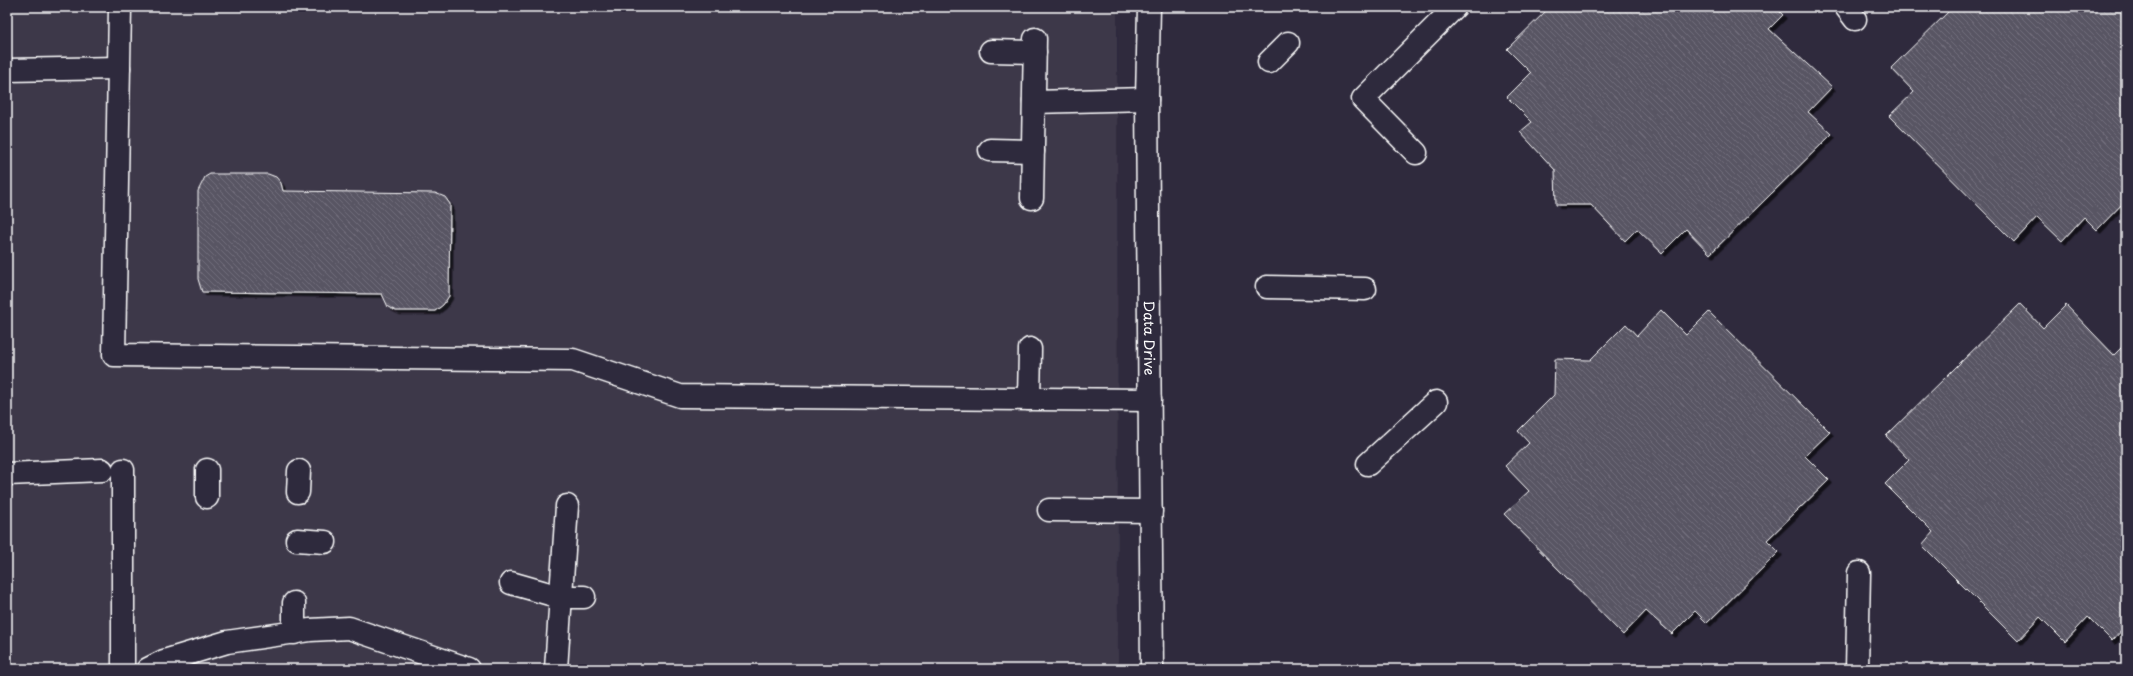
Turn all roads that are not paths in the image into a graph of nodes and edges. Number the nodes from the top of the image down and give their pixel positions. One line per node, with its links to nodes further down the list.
1 (120, 7): 7 (street)
2 (1149, 7): 9 (street, Data Drive)
3 (1455, 7): 13 (street)
4 (1288, 43): 6 (street)
5 (991, 51): 10 (street)
6 (1269, 62)
7 (119, 68): 8 (street); 18 (street)
8 (7, 70)
9 (1147, 99): 10 (street); 19 (street, Data Drive)
10 (1034, 102): 12 (street)
11 (990, 150): 12 (street)
12 (1033, 151): 14 (street)
13 (1416, 153)
14 (1032, 198)
15 (1268, 287): 16 (street)
16 (1366, 289)
17 (1030, 349): 18 (street)
18 (1029, 400): 19 (street)
19 (1150, 400): 31 (street, Data Drive)
20 (1436, 402): 21 (street)
21 (1368, 464)
22 (102, 470): 26 (street)
23 (123, 470): 40 (street)
24 (207, 470): 28 (street)
25 (299, 471): 27 (street)
26 (7, 474)
27 (298, 492)
28 (207, 497)
29 (567, 506): 36 (street)
30 (1049, 510): 31 (street)
31 (1150, 511): 44 (street, Data Drive)
32 (296, 540): 33 (street)
33 (325, 542)
34 (1859, 573): 45 (street)
35 (511, 583): 36 (street)
36 (560, 597): 37 (street); 43 (street)
37 (584, 597)
38 (294, 603): 39 (street)
39 (294, 633): 41 (street); 42 (street)
40 (123, 669)
41 (148, 669)
42 (469, 669)
43 (556, 669)
44 (1152, 669)
45 (1857, 669)

